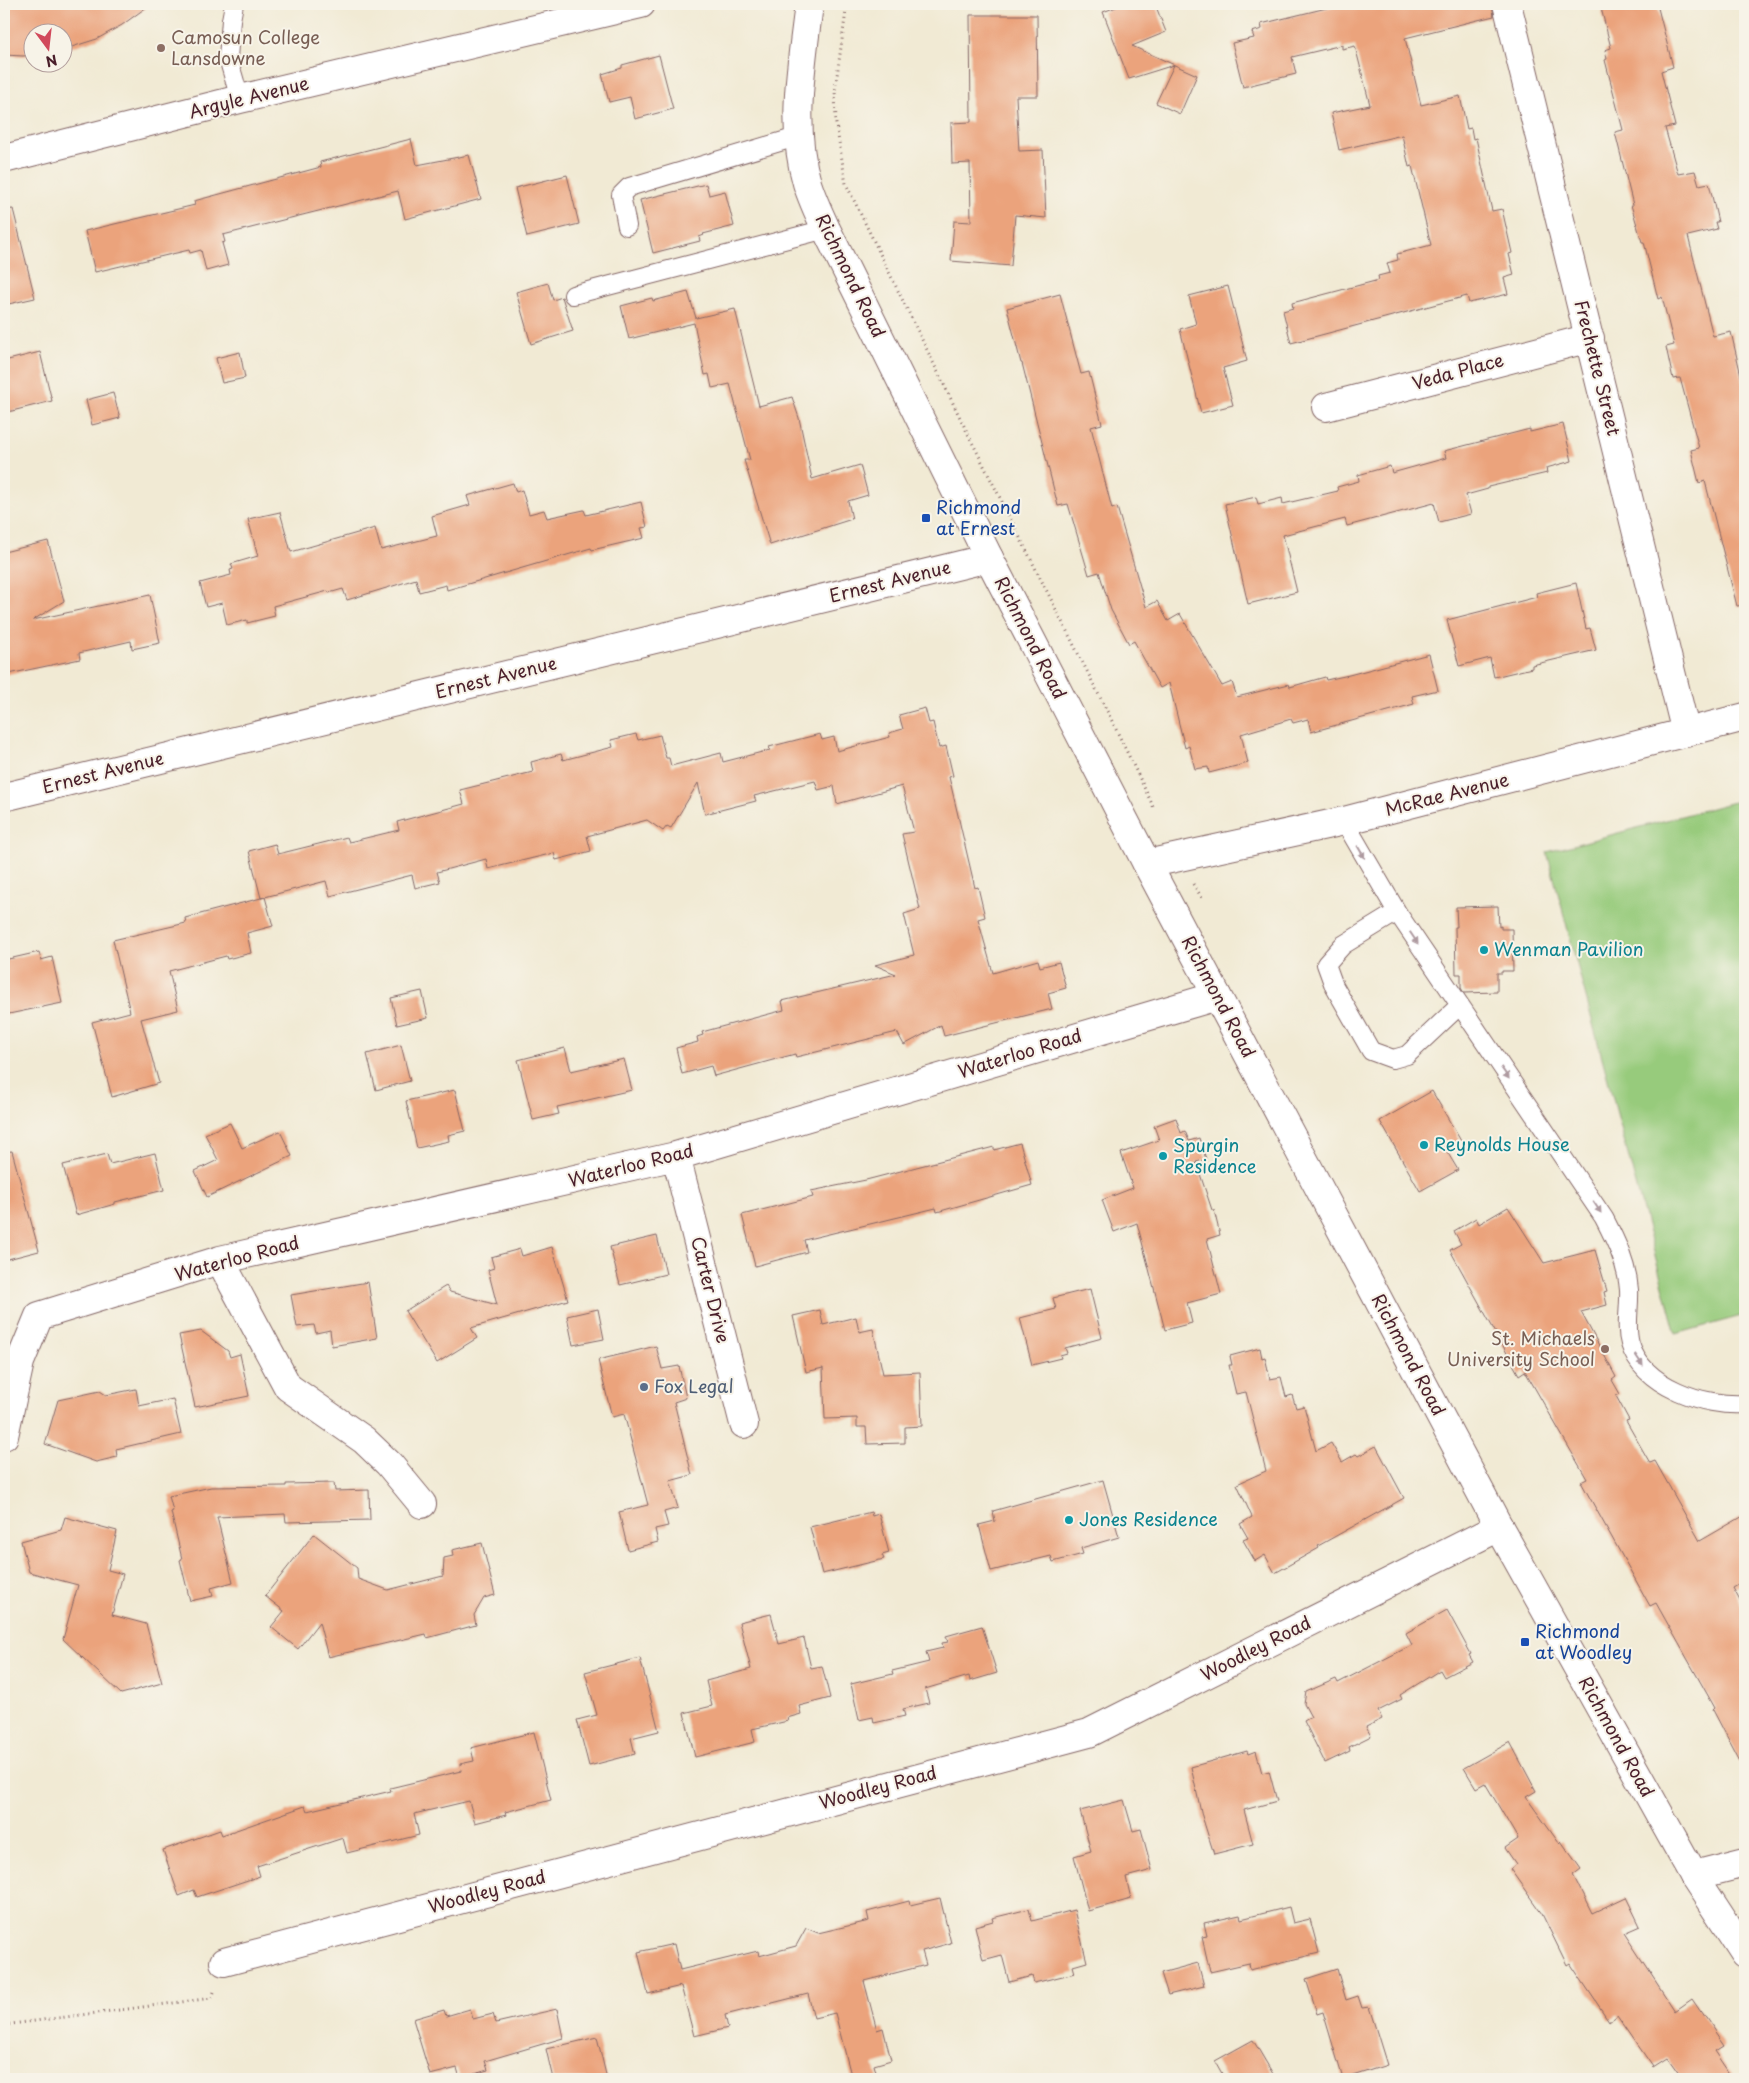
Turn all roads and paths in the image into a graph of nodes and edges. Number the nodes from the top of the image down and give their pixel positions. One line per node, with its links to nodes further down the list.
1 (234, 4): 6 (lane)
2 (809, 4): 7 (street, Richmond Road)
3 (847, 4): 18 (path)
4 (1507, 4): 12 (street, Frechette Street)
5 (625, 6): 6 (street, Argyle Avenue)
6 (240, 99): 8 (street, Argyle Avenue)
7 (800, 136): 9 (lane); 10 (street, Richmond Road)
8 (4, 159)
9 (628, 226)
10 (826, 229): 11 (lane); 14 (street, Richmond Road)
11 (573, 295)
12 (1590, 338): 13 (street, Veda Place); 16 (street, Frechette Street)
13 (1326, 407)
14 (989, 558): 17 (street, Ernest Avenue); 21 (street, Richmond Road)
15 (1745, 717): 16 (street, McRae Avenue)
16 (1686, 733): 19 (street, McRae Avenue)
17 (4, 797)
18 (1157, 815)
19 (1344, 821): 20 (street, McRae Avenue); 23 (lane, one-way to 23)
20 (1177, 858): 21 (street, McRae Avenue); 22 (path)
21 (1147, 864): 24 (street, Richmond Road)
22 (1202, 898)
23 (1396, 912): 25 (lane, one-way to 25); 25 (lane)
24 (1217, 996): 26 (street, Waterloo Road); 32 (street, Richmond Road)
25 (1459, 1006): 28 (lane, one-way to 28)
26 (676, 1156): 27 (street, Waterloo Road); 29 (street, Carter Drive)
27 (220, 1260): 30 (street, Waterloo Road); 31 (street)
28 (1745, 1404)
29 (744, 1424)
30 (4, 1436)
31 (422, 1504)
32 (1499, 1527): 34 (street, Richmond Road); 36 (street, Woodley Road)
33 (1745, 1862): 34 (street)
34 (1694, 1876): 35 (street, Richmond Road)
35 (1745, 1954)
36 (224, 1962): 37 (path)
37 (4, 2025)

